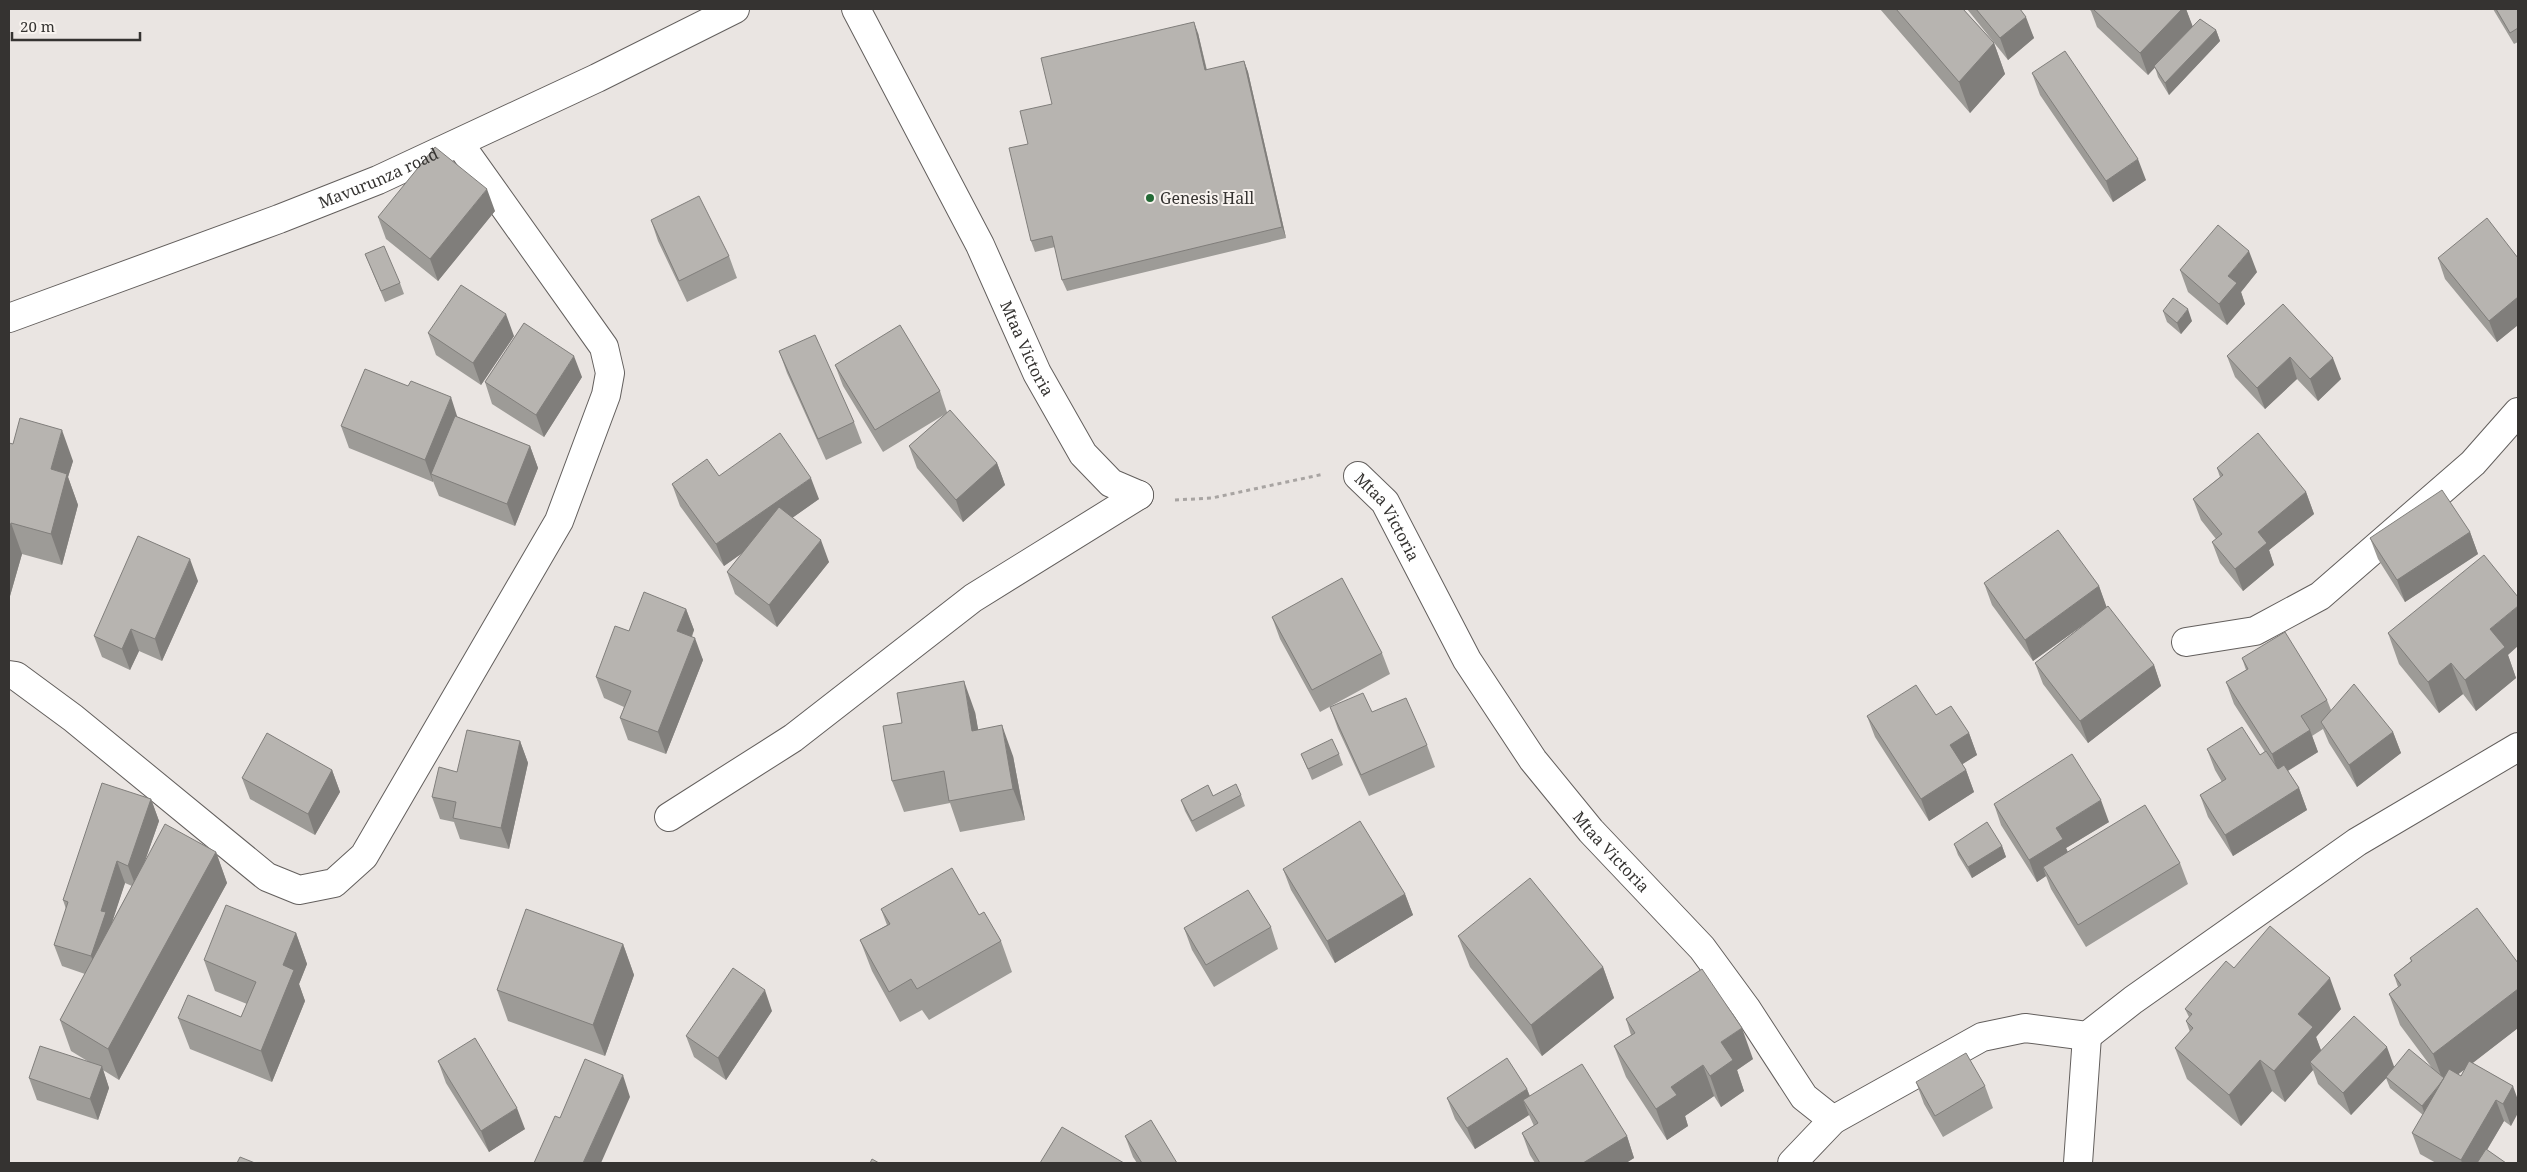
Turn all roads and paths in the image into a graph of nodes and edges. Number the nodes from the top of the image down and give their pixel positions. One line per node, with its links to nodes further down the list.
1 (735, 9): 3 (street, Mavurunza road)
2 (856, 9): 7 (street, Mtaa Victoria)
3 (459, 143): 4 (street, Mavurunza road); 9 (street)
4 (9, 318)
5 (2518, 412): 8 (street)
6 (1358, 476): 7 (path, Mtaa Victoria); 13 (street, Mtaa Victoria)
7 (1139, 495): 11 (street)
8 (2186, 642)
9 (9, 675)
10 (2518, 747): 12 (street)
11 (669, 817)
12 (2087, 1036): 13 (street); 15 (street)
13 (1834, 1120): 14 (street)
14 (1792, 1163)
15 (2078, 1163)

